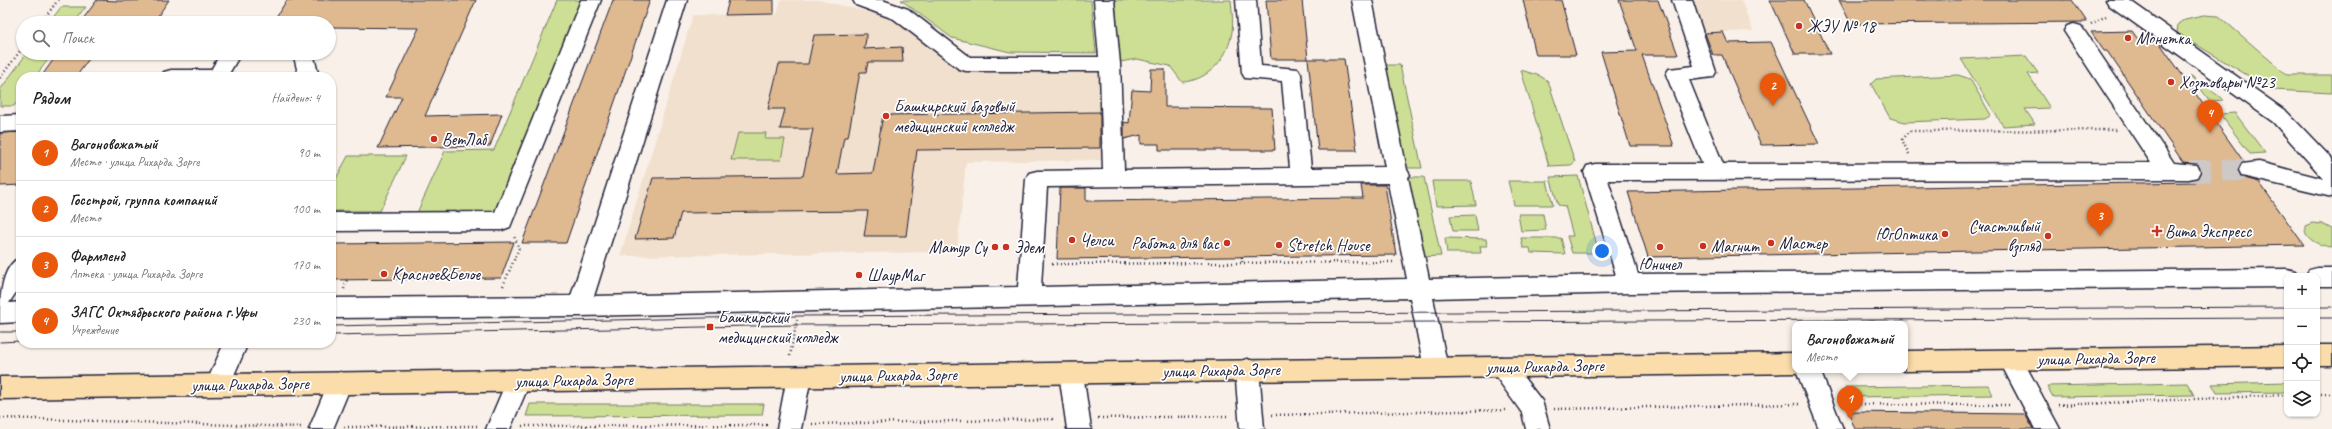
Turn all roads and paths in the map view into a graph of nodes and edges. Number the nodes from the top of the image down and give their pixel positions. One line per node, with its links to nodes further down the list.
1 (58, 0): 10 (path)
2 (591, 0): 30 (street)
3 (677, 0): 47 (street)
4 (864, 0): 15 (street)
5 (1104, 0): 15 (street)
6 (1246, 0): 27 (street)
7 (1362, 0): 26 (street)
8 (1682, 0): 24 (street)
9 (2114, 7): 11 (path); 25 (street)
10 (46, 16)
11 (2074, 31): 21 (street)
12 (16, 56): 18 (path)
13 (227, 60): 16 (street)
14 (305, 60): 17 (street)
15 (1110, 64): 28 (street)
16 (220, 72)
17 (308, 72)
18 (0, 78)
19 (16, 123): 20 (street)
20 (0, 124)
21 (2140, 130): 23 (path); 23 (street)
22 (2250, 170): 29 (street)
23 (1917, 171): 24 (street)
24 (1716, 172): 41 (street)
25 (2332, 173)
26 (1399, 175): 27 (street); 33 (street)
27 (1301, 176): 28 (street)
28 (1114, 178): 35 (street)
29 (2332, 189)
30 (502, 221): 31 (street); 43 (path)
31 (336, 222)
32 (1242, 257): 34 (path)
33 (1414, 262): 34 (path); 42 (street)
34 (1242, 263): 35 (path)
35 (1031, 264): 44 (street)
36 (16, 274): 45 (street)
37 (2320, 277): 38 (street)
38 (2332, 277)
39 (2284, 278): 41 (street)
40 (347, 280): 46 (path)
41 (1630, 284): 42 (street)
42 (1419, 289): 44 (street); 58 (street)
43 (502, 290)
44 (1029, 297): 47 (street)
45 (0, 298)
46 (337, 300): 47 (street)
47 (579, 306)
48 (16, 312): 49 (street)
49 (0, 313)
50 (234, 348): 65 (street)
51 (2320, 355): 52 (main road)
52 (2332, 355)
53 (2284, 356): 54 (main road, улица Рихарда Зорге)
54 (2011, 360): 55 (main road, улица Рихарда Зорге); 71 (street)
55 (1908, 361)
56 (1792, 363): 57 (main road, улица Рихарда Зорге)
57 (1501, 367): 58 (main road, улица Рихарда Зорге); 73 (street)
58 (1436, 368): 59 (main road, улица Рихарда Зорге)
59 (1247, 369): 60 (main road, улица Рихарда Зорге); 74 (street)
60 (1071, 373): 62 (main road, улица Рихарда Зорге); 75 (street)
61 (1809, 373): 70 (street)
62 (799, 377): 63 (main road, улица Рихарда Зорге); 77 (street)
63 (519, 380): 64 (main road, улица Рихарда Зорге); 76 (street)
64 (340, 383): 65 (main road, улица Рихарда Зорге); 78 (street)
65 (218, 384): 66 (main road, улица Рихарда Зорге)
66 (0, 388)
67 (2320, 394): 68 (path)
68 (2332, 394)
69 (2284, 395): 71 (path)
70 (1822, 404): 71 (path); 73 (path); 79 (street)
71 (2037, 406): 80 (street)
72 (0, 418): 78 (path)
73 (1536, 419): 74 (path)
74 (1252, 422): 75 (path)
75 (1079, 424): 77 (path)
76 (498, 427): 77 (path); 78 (path)
77 (790, 427)
78 (322, 428)
79 (1831, 429)
80 (2048, 429)

